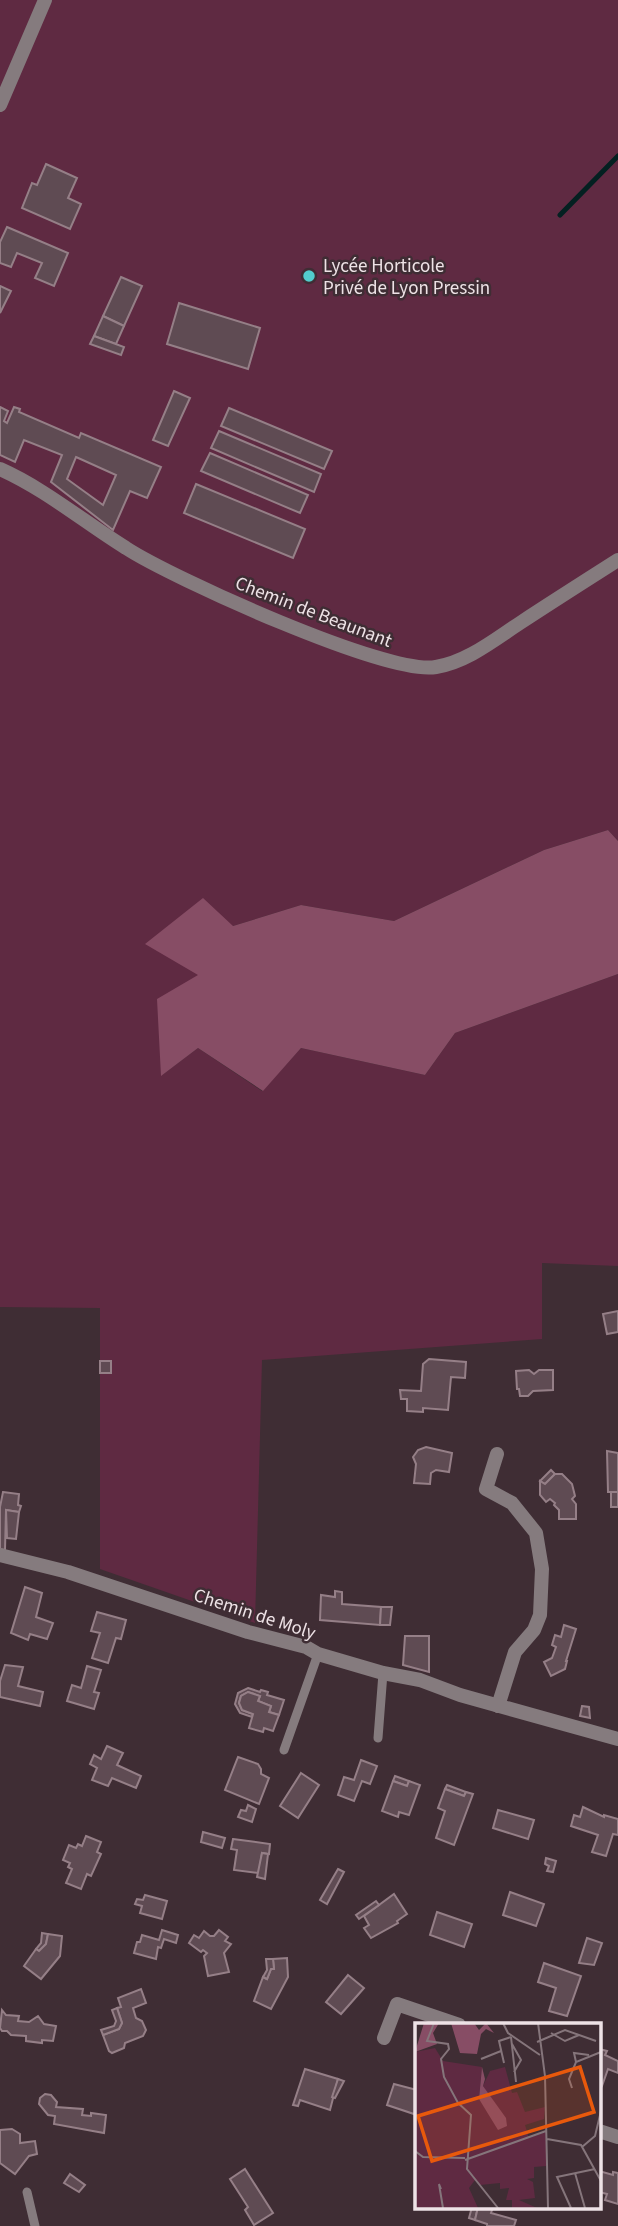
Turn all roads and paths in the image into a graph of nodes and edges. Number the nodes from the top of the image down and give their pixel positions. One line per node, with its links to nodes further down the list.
1 (45, 0): 2 (street)
2 (0, 105)
3 (0, 469): 4 (street, Chemin de Beaunant)
4 (618, 561)
5 (497, 1454): 9 (street)
6 (0, 1555): 7 (street, Chemin de Moly)
7 (318, 1654): 8 (street, Chemin de Moly); 12 (lane)
8 (383, 1673): 9 (street, Chemin de Moly); 10 (lane)
9 (498, 1706): 11 (street, Chemin de Moly)
10 (379, 1738)
11 (618, 1739)
12 (284, 1750)
13 (452, 2023): 14 (street)
14 (384, 2038)
15 (600, 2131): 16 (street)
16 (618, 2137)
17 (27, 2192): 18 (lane)
18 (35, 2226)

